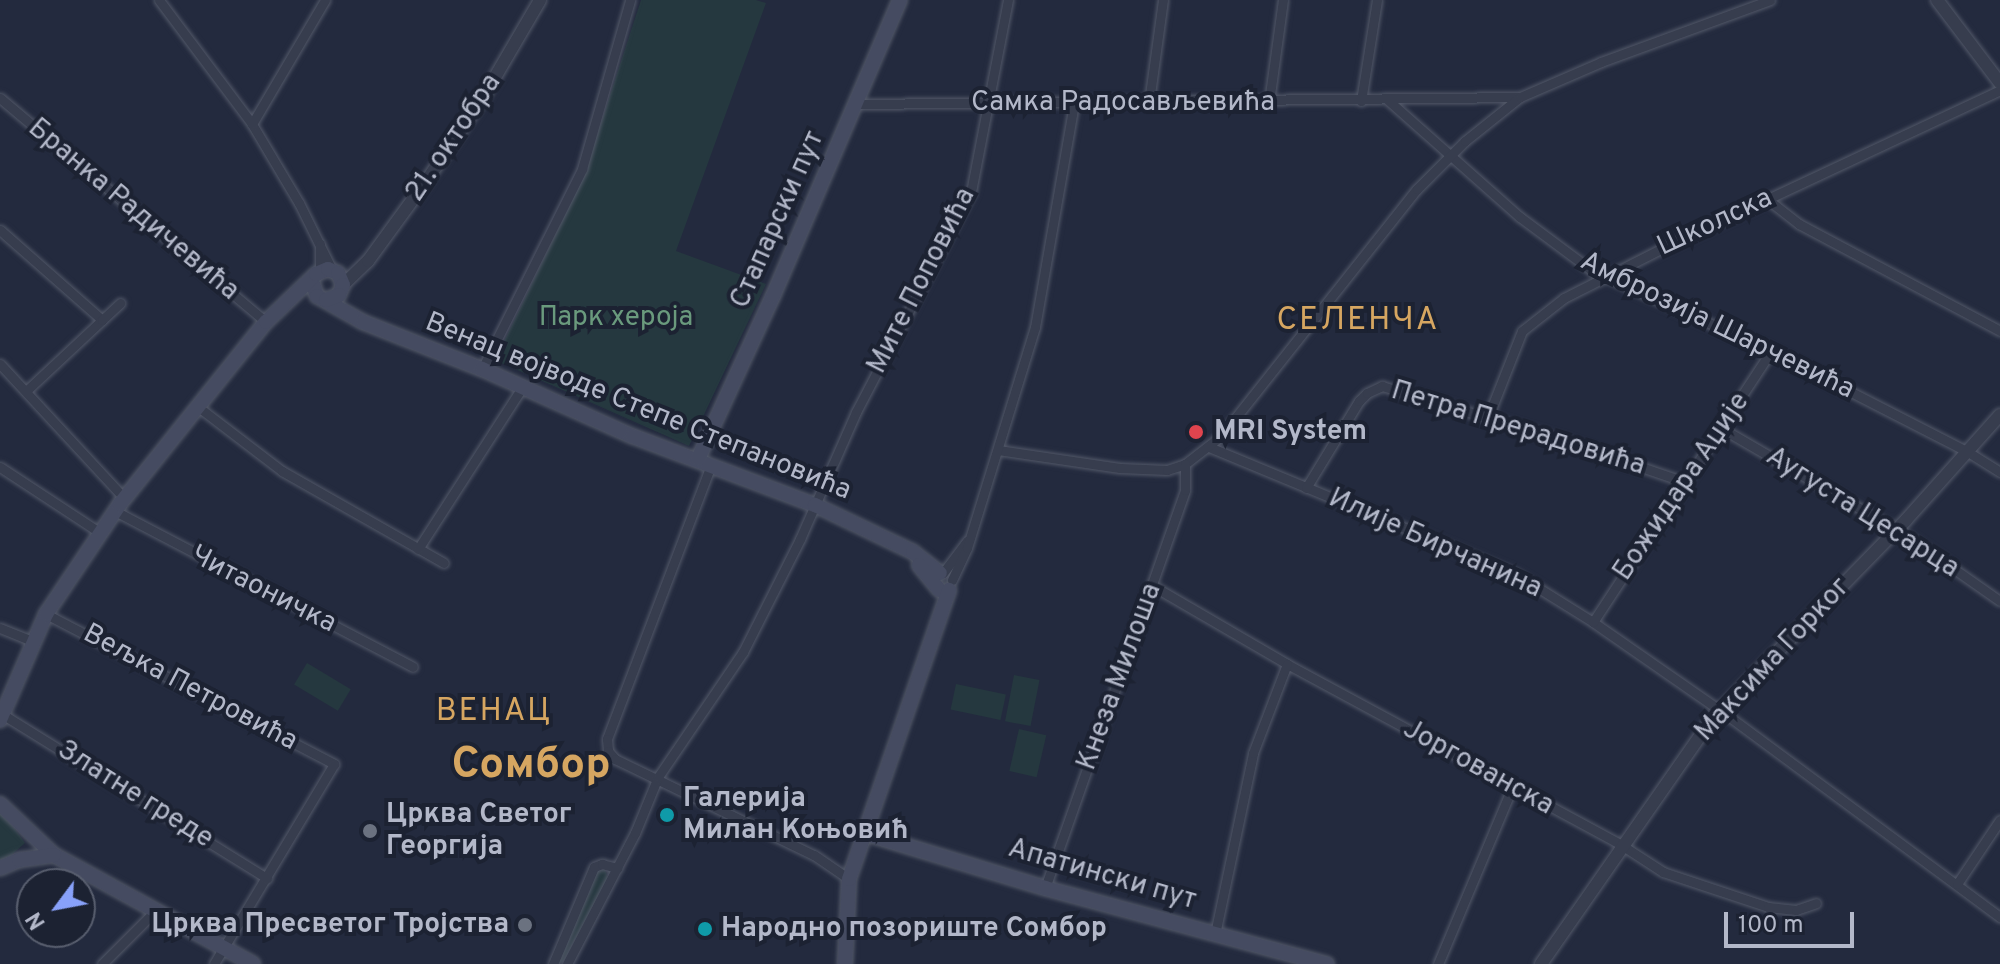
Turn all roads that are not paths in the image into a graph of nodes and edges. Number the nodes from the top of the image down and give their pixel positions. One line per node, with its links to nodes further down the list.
1 (159, 0): 23 (street)
2 (325, 0): 23 (street)
3 (540, 0): 27 (street, 21. октобра)
4 (630, 0): 40 (street)
5 (900, 0): 20 (main road, Стапарски пут)
6 (1008, 0): 21 (street, Мите Поповића)
7 (1163, 0): 18 (street)
8 (1283, 0): 19 (street)
9 (1377, 0): 17 (street)
10 (1770, 0): 14 (street)
11 (1937, 0): 12 (street)
12 (2000, 83)
13 (2000, 90): 25 (street, Школска)
14 (1520, 97): 16 (street, Самка Радосављевића); 24 (street)
15 (0, 98): 36 (street, Бранка Радичевића)
16 (1388, 100): 17 (street, Самка Радосављевића); 24 (street)
17 (1361, 101): 19 (street, Самка Радосављевића)
18 (1149, 102): 19 (street, Самка Радосављевића); 22 (street, Самка Радосављевића)
19 (1269, 102)
20 (857, 104): 21 (street, Самка Радосављевића); 50 (main road, Стапарски пут)
21 (987, 104): 22 (street, Самка Радосављевића); 57 (street, Мите Поповића)
22 (1074, 104): 48 (street)
23 (252, 124): 28 (street)
24 (1452, 153): 29 (street, Амброзија Шарчевића); 47 (street)
25 (1767, 199): 29 (street, Школска); 37 (street)
26 (0, 230): 35 (street)
27 (360, 269): 28 (street); 30 (street, 21. октобра)
28 (325, 273): 30 (main road); 31 (main road); 33 (main road)
29 (1604, 276): 38 (street, Амброзија Шарчевића); 45 (street, Школска)
30 (343, 287): 31 (main road); 34 (main road)
31 (323, 299): 33 (main road); 34 (main road, Венац војводе Степе Степановића)
32 (120, 303): 35 (street)
33 (285, 304): 36 (main road)
34 (349, 314): 40 (main road, Венац војводе Степе Степановића)
35 (102, 320): 42 (street)
36 (266, 322): 43 (main road)
37 (2000, 331)
38 (1771, 351): 46 (street, Божидара Аџије); 49 (street, Амброзија Шарчевића)
39 (0, 364): 42 (street)
40 (482, 369): 41 (main road, Венац војводе Степе Степановића)
41 (521, 389): 50 (main road, Венац војводе Степе Степановића); 61 (street)
42 (26, 391): 56 (street)
43 (197, 406): 56 (main road); 61 (street)
44 (2000, 415): 49 (street, Максима Горког)
45 (1488, 417): 54 (street, Петра Прерадовића); 55 (street, Петра Прерадовића)
46 (1721, 428): 54 (street, Божидара Аџије); 59 (street, Аугуста Цесарца)
47 (1209, 447): 51 (street); 55 (street, Илије Бирчанина)
48 (998, 450): 51 (street); 63 (street)
49 (1968, 452): 53 (street, Амброзија Шарчевића); 59 (street, Максима Горког)
50 (704, 462): 57 (main road, Венац војводе Степе Степановића); 74 (street)
51 (1185, 464): 64 (street, Кнеза Милоша)
52 (0, 467): 60 (street)
53 (2000, 472)
54 (1685, 482): 67 (street, Божидара Аџије)
55 (1306, 488): 67 (street, Илије Бирчанина)
56 (124, 498): 58 (main road)
57 (815, 505): 63 (main road, Венац војводе Степе Степановића); 74 (street, Мите Поповића)
58 (115, 511): 60 (main road); 71 (street, Читаоничка)
59 (1897, 529): 65 (street, Аугуста Цесарца); 72 (street, Максима Горког)
60 (99, 532): 66 (main road)
61 (418, 549): 62 (street)
62 (444, 563)
63 (943, 581): 79 (main road)
64 (1153, 586): 70 (street, Јоргованска); 88 (street, Кнеза Милоша)
65 (2000, 601)
66 (46, 614): 69 (main road); 85 (street, Вељка Петровића)
67 (1593, 622): 72 (street, Илије Бирчанина)
68 (0, 628): 69 (street)
69 (33, 641): 73 (main road)
70 (1287, 664): 75 (street, Јоргованска); 92 (street)
71 (413, 667)
72 (1719, 710): 80 (street, Максима Горког); 87 (street, Илије Бирчанина)
73 (1, 717): 85 (street, Златне греде)
74 (658, 777): 84 (street, Мите Поповића); 86 (street)
75 (1513, 786): 80 (street, Јоргованска); 101 (street)
76 (0, 804): 78 (main road)
77 (2000, 820): 87 (street)
78 (28, 833): 81 (main road); 82 (main road)
79 (864, 833): 86 (main road); 88 (main road, Апатински пут)
80 (1623, 846): 89 (street, Јоргованска); 102 (street, Максима Горког)
81 (54, 855): 82 (main road); 90 (main road)
82 (19, 860): 83 (main road)
83 (0, 868)
84 (617, 868): 97 (street); 98 (street, Мите Поповића)
85 (267, 878): 93 (street)
86 (849, 879): 99 (main road)
87 (1957, 884): 91 (street, Илије Бирчанина)
88 (1045, 888): 92 (main road, Апатински пут)
89 (1816, 903)
90 (156, 910): 93 (main road); 94 (street)
91 (2000, 917)
92 (1215, 934): 100 (main road, Апатински пут)
93 (224, 948): 95 (street); 96 (main road)
94 (102, 964)
95 (214, 964)
96 (253, 964)
97 (553, 964)
98 (567, 964)
99 (845, 964)
100 (1327, 964)
101 (1438, 964)
102 (1541, 964)

